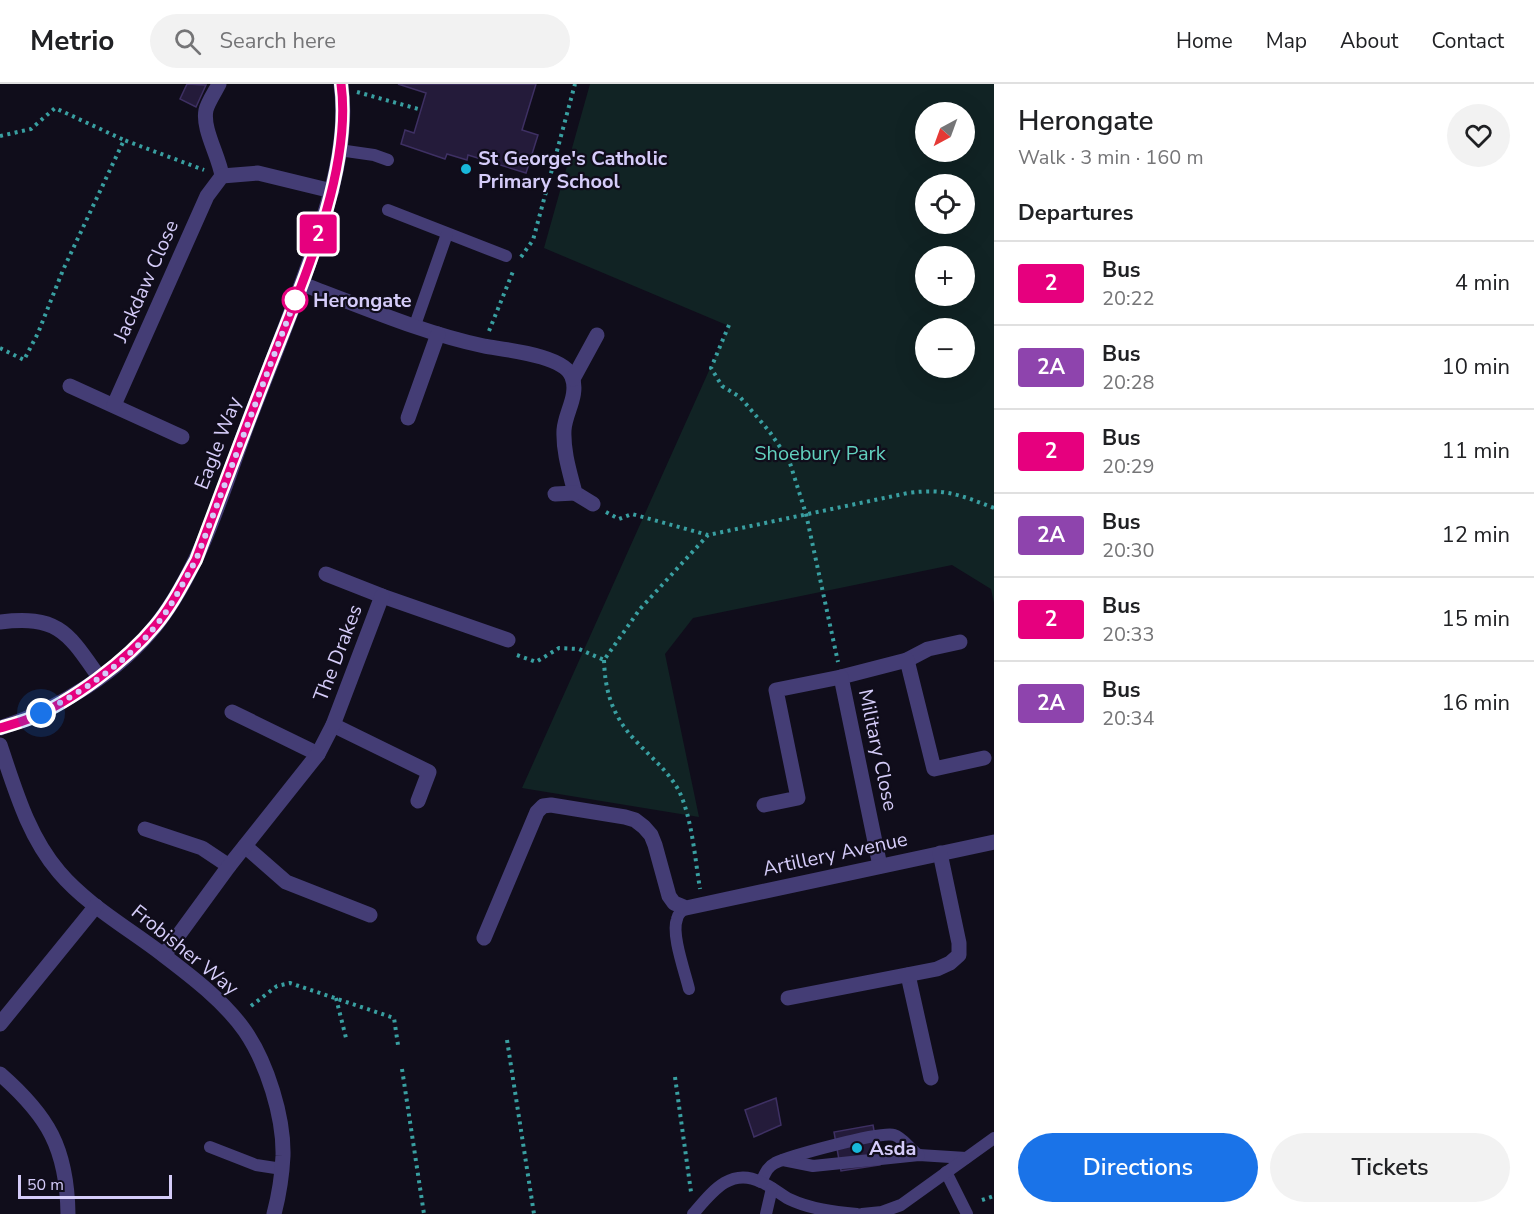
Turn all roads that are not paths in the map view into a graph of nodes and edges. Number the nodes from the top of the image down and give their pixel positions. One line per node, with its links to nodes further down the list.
1 (219, 84): 5 (street)
2 (341, 87): 3 (street, Eagle Way)
3 (339, 150): 4 (lane); 6 (street, Eagle Way)
4 (388, 160)
5 (222, 176): 6 (street); 16 (street, Jackdaw Close)
6 (332, 191): 10 (street, Eagle Way)
7 (388, 210): 8 (lane)
8 (447, 234): 9 (lane); 11 (lane)
9 (506, 256)
10 (302, 284): 11 (street); 28 (street, Eagle Way)
11 (415, 325): 12 (street)
12 (438, 334): 14 (street); 17 (street)
13 (597, 335): 14 (street)
14 (573, 379): 19 (street)
15 (70, 386): 16 (street)
16 (114, 405): 18 (street)
17 (408, 418)
18 (182, 437)
19 (575, 493): 20 (street); 21 (street)
20 (555, 494)
21 (593, 504)
22 (326, 574): 23 (street, The Drakes)
23 (382, 596): 25 (street, The Drakes); 31 (street, The Drakes)
24 (0, 622): 28 (street)
25 (508, 640)
26 (960, 642): 27 (street, Military Close)
27 (907, 660): 29 (street, Military Close); 35 (street)
28 (99, 677): 32 (street, Eagle Way)
29 (841, 677): 37 (street, Military Close); 43 (street, Military Close)
30 (232, 712): 34 (street)
31 (333, 725): 34 (street, The Drakes); 36 (street, The Drakes)
32 (0, 728)
33 (0, 745): 44 (street, Frobisher Way)
34 (318, 754): 40 (street, The Drakes)
35 (984, 758)
36 (418, 801)
37 (764, 805)
38 (145, 829): 42 (street)
39 (994, 842): 41 (street, Artillery Avenue)
40 (245, 846): 42 (street, The Drakes); 46 (street)
41 (940, 853): 43 (street, Artillery Avenue); 49 (street)
42 (230, 866): 48 (street, The Drakes)
43 (880, 866): 45 (street, Artillery Avenue)
44 (96, 906): 48 (street, Frobisher Way); 52 (street)
45 (686, 908): 47 (street); 50 (lane)
46 (370, 915)
47 (484, 938)
48 (164, 955): 60 (street, Frobisher Way)
49 (908, 975): 51 (street); 54 (street)
50 (689, 989)
51 (788, 998)
52 (0, 1024)
53 (0, 1074): 64 (street)
54 (931, 1078)
55 (994, 1138): 58 (lane)
56 (210, 1147): 60 (lane)
57 (919, 1155): 58 (lane); 59 (lane); 59 (lane)
58 (966, 1158): 61 (lane)
59 (783, 1160): 62 (lane)
60 (282, 1169): 65 (street, Frobisher Way)
61 (946, 1172): 63 (lane); 70 (lane)
62 (767, 1185): 66 (lane); 67 (lane); 68 (lane)
63 (876, 1213): 69 (lane)
64 (68, 1214)
65 (274, 1214)
66 (693, 1214)
67 (766, 1214)
68 (857, 1214)
69 (862, 1214)
70 (967, 1214)

